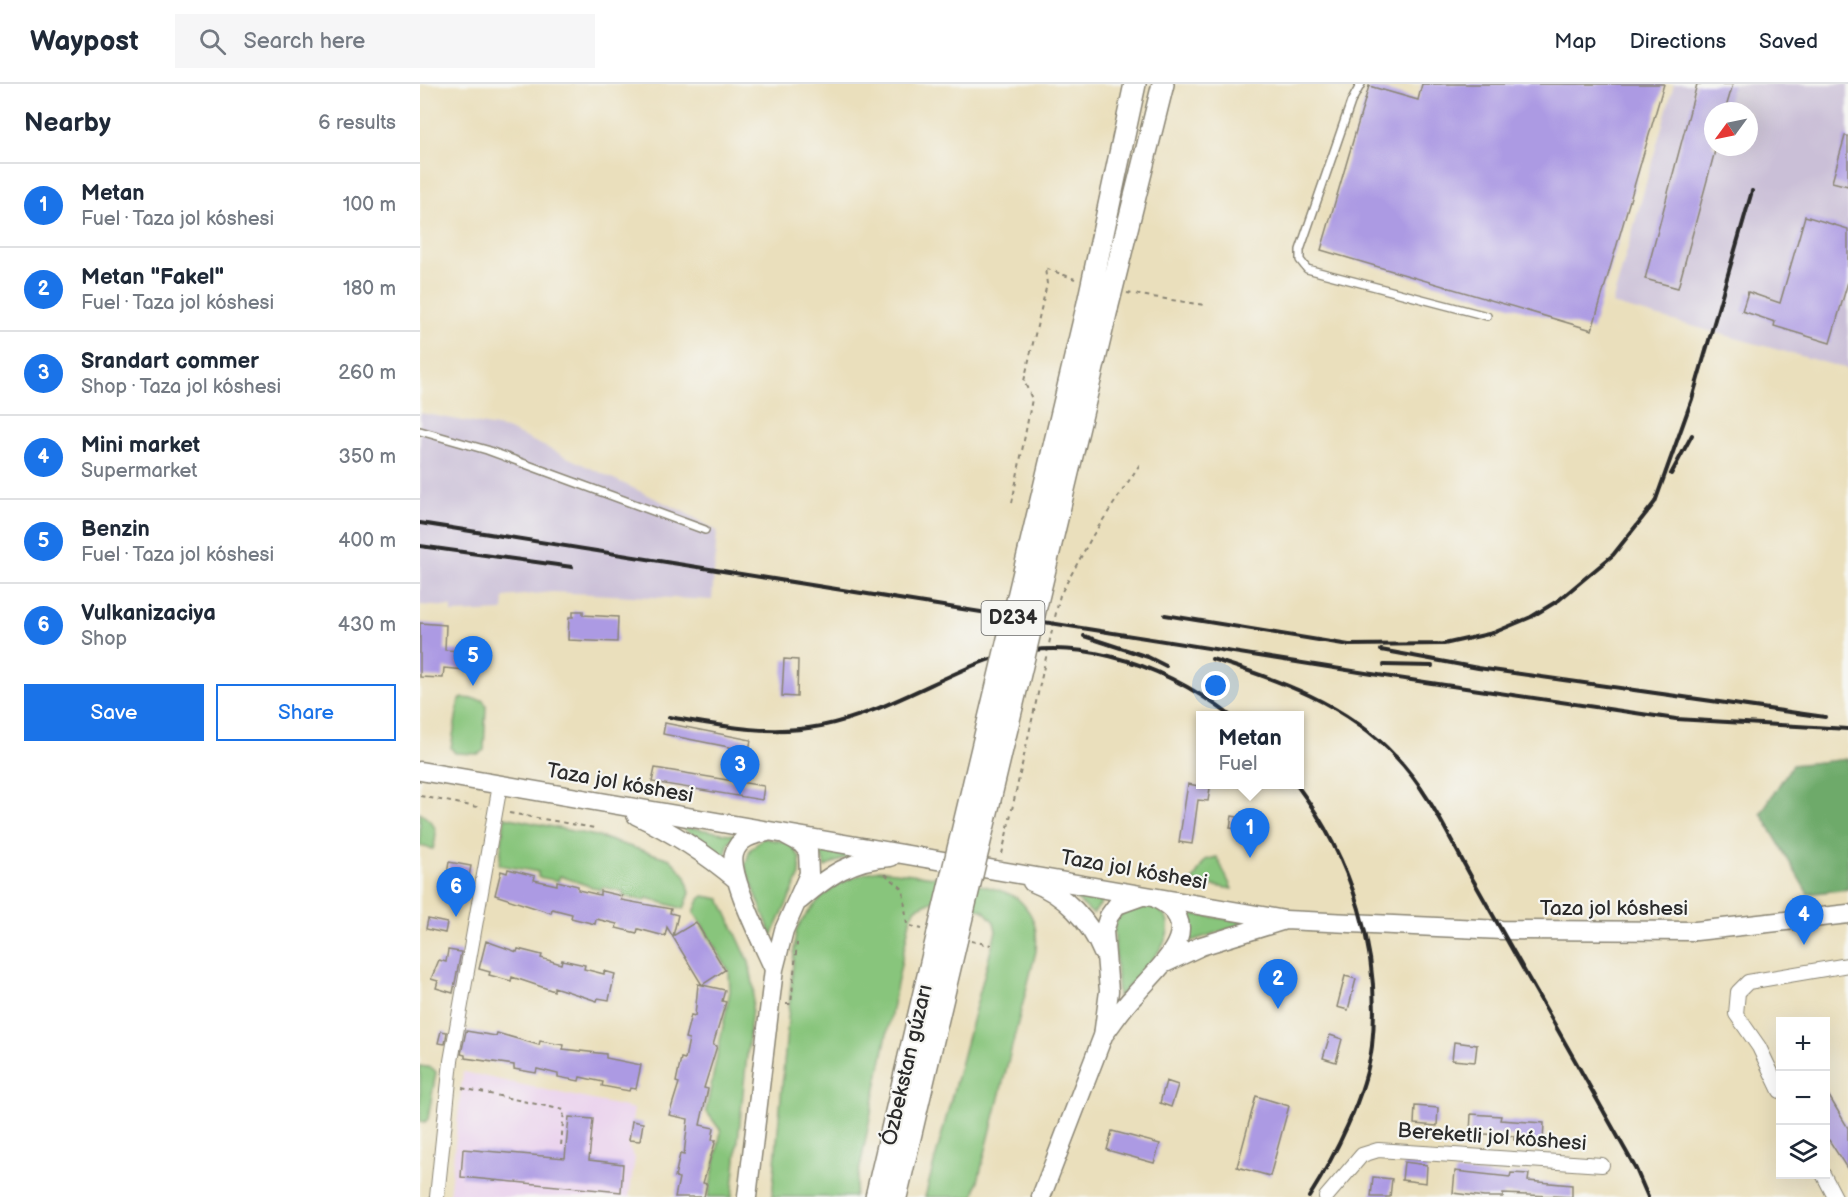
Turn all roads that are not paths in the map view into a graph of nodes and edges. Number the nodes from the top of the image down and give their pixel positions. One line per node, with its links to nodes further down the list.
1 (1135, 84): 4 (main road, D234)
2 (1163, 84): 4 (main road, D234)
3 (1361, 84): 5 (lane)
4 (1097, 306): 19 (main road, D234, bridge)
5 (1487, 316)
6 (420, 431): 7 (lane)
7 (705, 530)
8 (420, 771): 9 (main road, Taza jol kóshesi)
9 (500, 785): 10 (main road, Taza jol kóshesi); 28 (street)
10 (615, 806): 11 (main road, Taza jol kóshesi); 14 (main road)
11 (776, 831): 12 (main road, Taza jol kóshesi); 14 (main road); 16 (main road)
12 (918, 855): 13 (main road, Taza jol kóshesi); 16 (main road)
13 (1003, 863): 15 (main road, Taza jol kóshesi); 20 (main road)
14 (737, 880): 23 (main road)
15 (1148, 896): 18 (main road, Taza jol kóshesi); 20 (main road); 21 (main road)
16 (792, 908): 23 (main road)
17 (1848, 914): 18 (main road, Taza jol kóshesi)
18 (1285, 920): 21 (main road)
19 (948, 936): 30 (main road, Ózbekstan gúzarı / D234); 31 (main road, Ózbekstan gúzarı / D234)
20 (1107, 963): 24 (main road)
21 (1166, 963): 24 (main road)
22 (1848, 965): 25 (street)
23 (774, 969): 29 (main road)
24 (1103, 1036): 32 (main road)
25 (1776, 1083)
26 (1602, 1165): 33 (street, Bereketli jol kóshesi)
27 (1825, 1179): 34 (street)
28 (437, 1197)
29 (747, 1197)
30 (876, 1197)
31 (896, 1197)
32 (1041, 1197)
33 (1326, 1197)
34 (1835, 1197)

